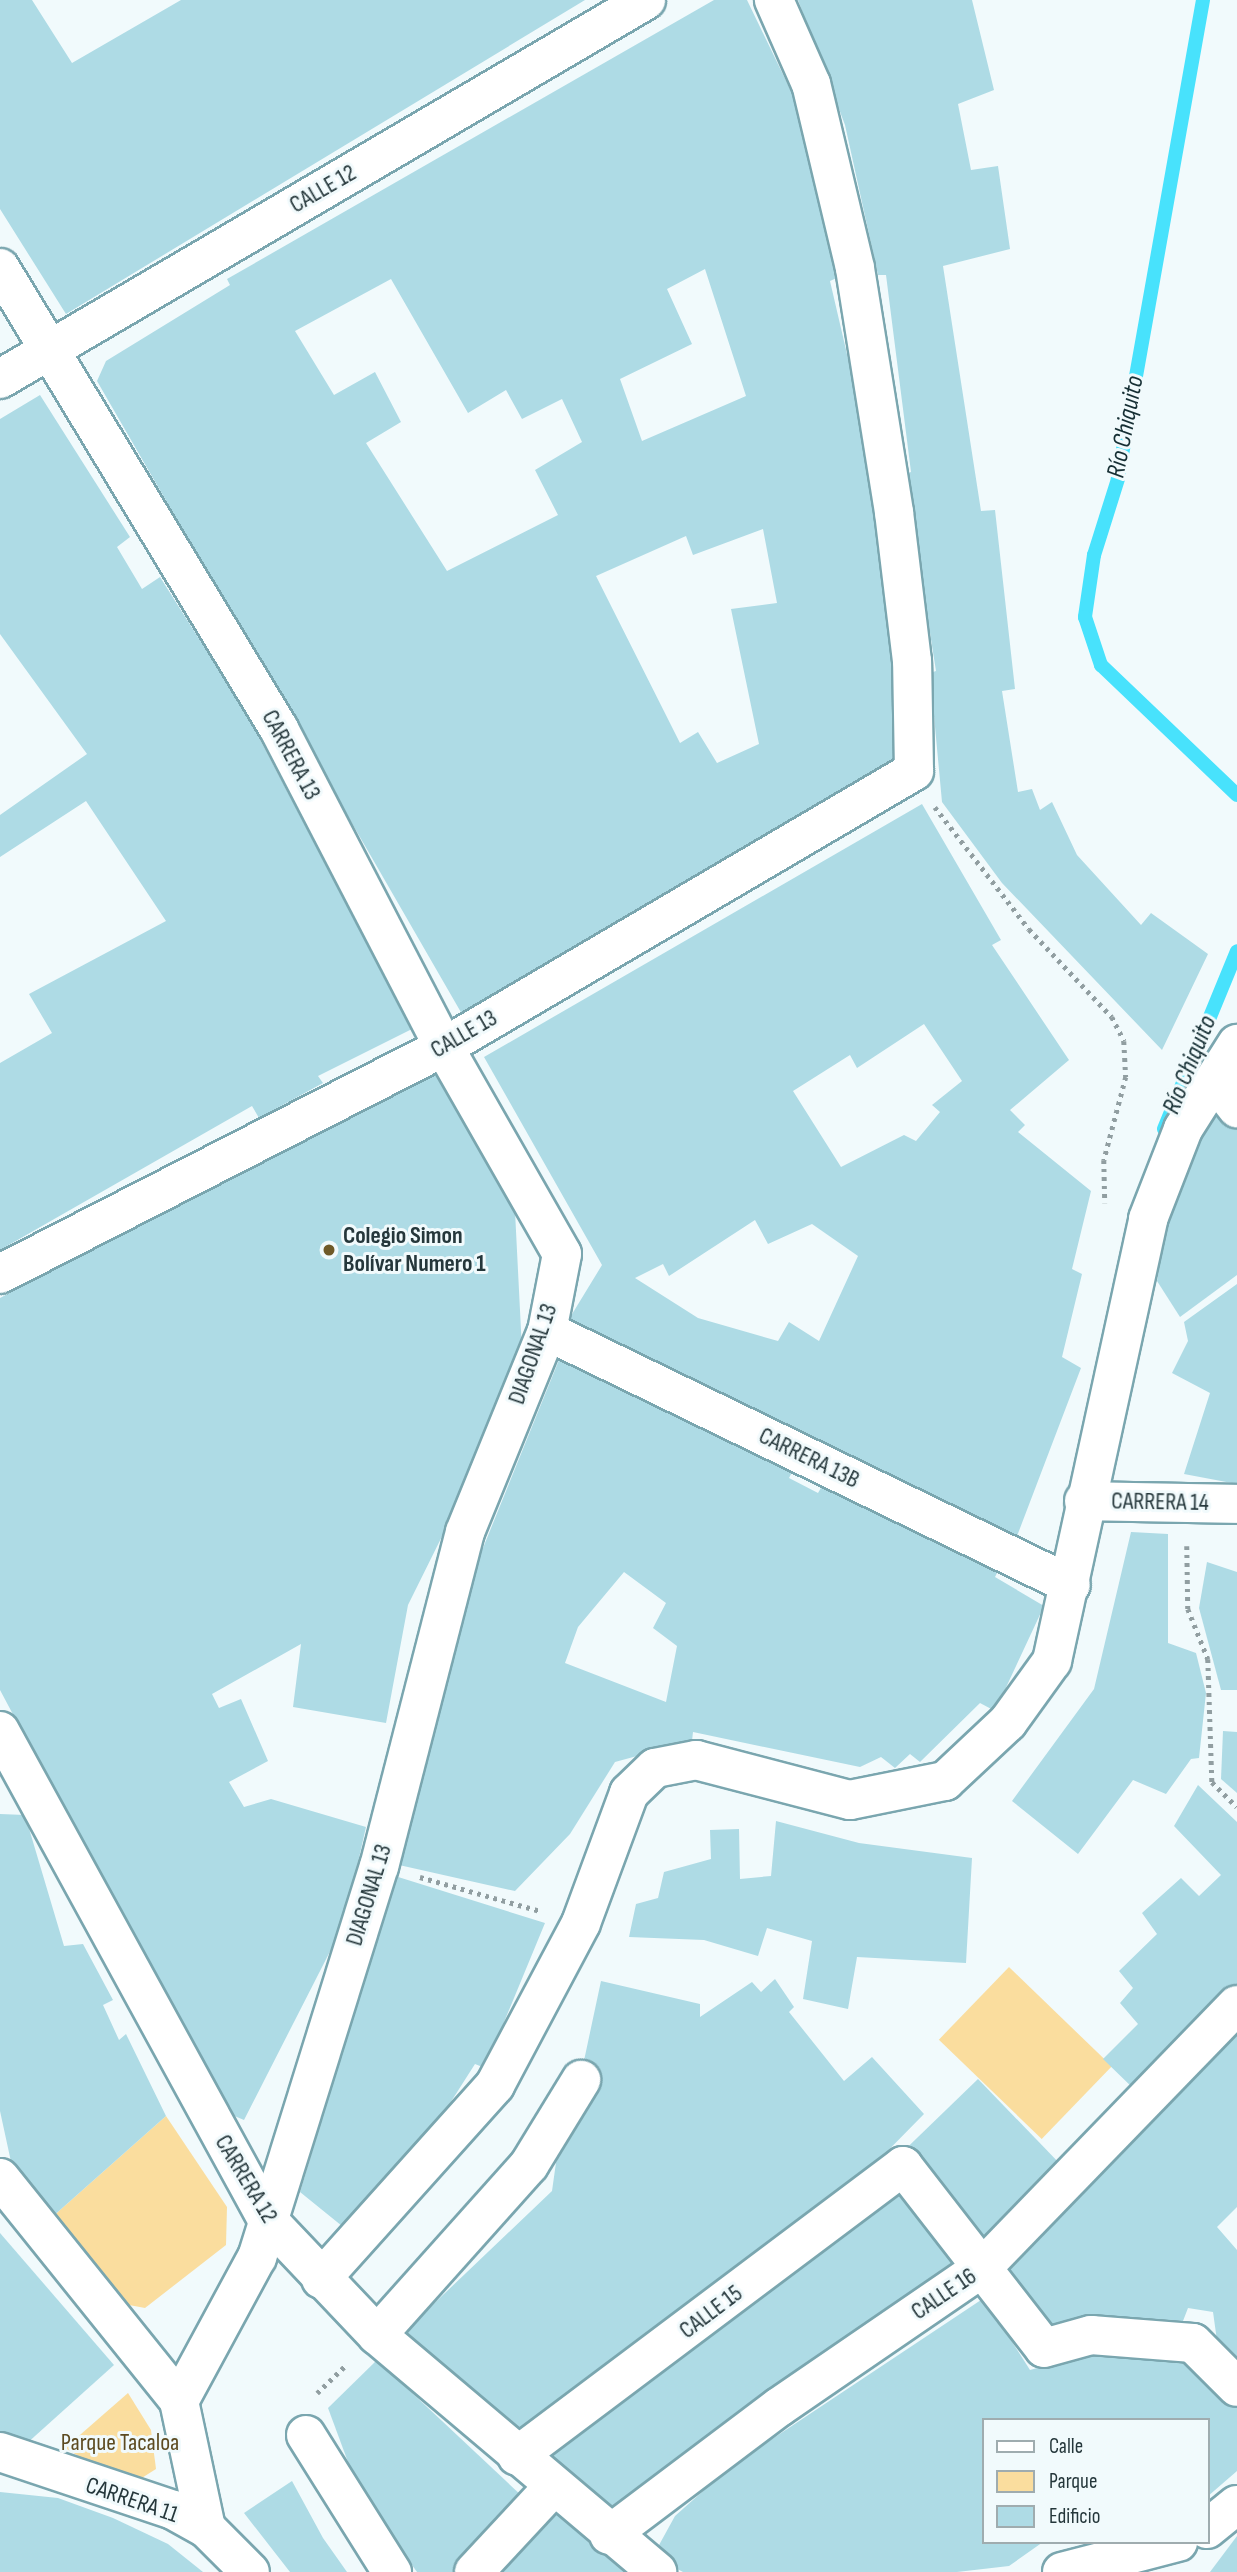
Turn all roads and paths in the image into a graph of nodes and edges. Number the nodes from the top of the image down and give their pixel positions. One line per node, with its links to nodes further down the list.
1 (646, 0): 4 (street, CALLE 12)
2 (774, 0): 6 (street)
3 (0, 268): 4 (street, CARRERA 13)
4 (50, 349): 5 (street, CALLE 12); 8 (street, CARRERA 13)
5 (0, 379)
6 (914, 771): 8 (street, CALLE 13); 10 (path)
7 (1237, 1044): 9 (street)
8 (444, 1047): 11 (street, CARRERA 13); 12 (street, CALLE 13)
9 (1226, 1094): 10 (street)
10 (1148, 1219): 15 (street)
11 (562, 1254): 13 (street, DIAGONAL 13)
12 (0, 1274)
13 (547, 1331): 17 (street, CARRERA 13B); 20 (street, DIAGONAL 13)
14 (1143, 1500): 15 (street, CARRERA 14); 16 (street, CARRERA 14); 19 (path)
15 (1084, 1501): 17 (street)
16 (1237, 1504)
17 (1071, 1585): 21 (street)
18 (0, 1731): 25 (street, CARRERA 12)
19 (1237, 1807)
20 (379, 1866): 21 (path); 25 (street, DIAGONAL 13)
21 (581, 1923): 27 (street)
22 (1237, 2005): 26 (street, CALLE 16)
23 (581, 2080): 28 (street)
24 (0, 2178): 30 (street)
25 (267, 2219): 27 (street, CARRERA 12); 30 (street, DIAGONAL 13)
26 (982, 2268): 29 (street); 33 (street, CALLE 15); 38 (street, CALLE 16)
27 (321, 2279): 28 (street, CARRERA 12)
28 (377, 2335): 31 (path); 33 (street, CARRERA 12)
29 (1237, 2387)
30 (179, 2401): 37 (street)
31 (306, 2435): 41 (street)
32 (0, 2452): 37 (street, CARRERA 11)
33 (517, 2456): 34 (street, CARRERA 12)
34 (553, 2487): 38 (street, CARRERA 12); 42 (street)
35 (1237, 2505): 36 (street)
36 (1209, 2527)
37 (206, 2528): 40 (street, CARRERA 11)
38 (609, 2535): 43 (street, CARRERA 12)
39 (1170, 2544): 44 (street)
40 (250, 2572)
41 (392, 2572)
42 (474, 2572)
43 (657, 2572)
44 (1062, 2572)

